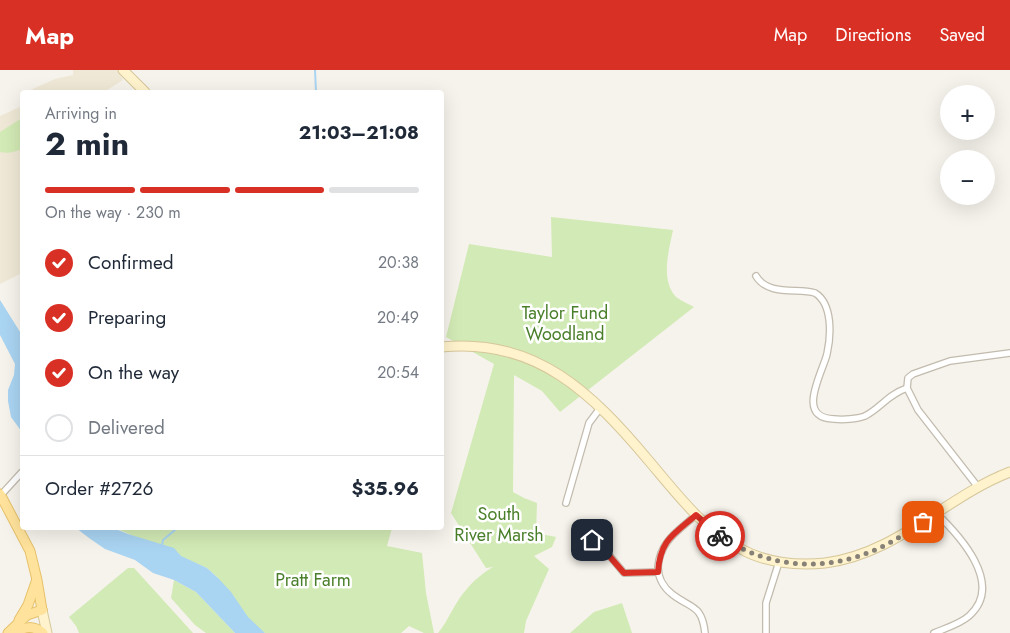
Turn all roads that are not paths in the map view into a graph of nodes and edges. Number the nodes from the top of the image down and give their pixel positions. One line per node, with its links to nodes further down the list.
1 (123, 70): 2 (street)
2 (144, 90)
3 (756, 276): 6 (street)
4 (444, 348): 7 (street)
5 (1010, 353): 6 (street)
6 (906, 388): 10 (street)
7 (601, 407): 12 (street); 14 (street)
8 (1010, 472): 10 (street)
9 (20, 474): 11 (street)
10 (978, 487): 13 (street)
11 (0, 494): 18 (main road)
12 (566, 503)
13 (936, 513): 16 (street); 25 (street)
14 (696, 515): 16 (street); 17 (street)
15 (592, 540): 17 (street)
16 (780, 562): 24 (street)
17 (658, 572): 23 (street)
18 (37, 580): 19 (main road); 20 (main road)
19 (42, 610): 20 (main road); 21 (main road); 22 (street)
20 (19, 620): 21 (main road)
21 (12, 633): 22 (main road)
22 (45, 633)
23 (705, 633)
24 (766, 633)
25 (934, 633)

